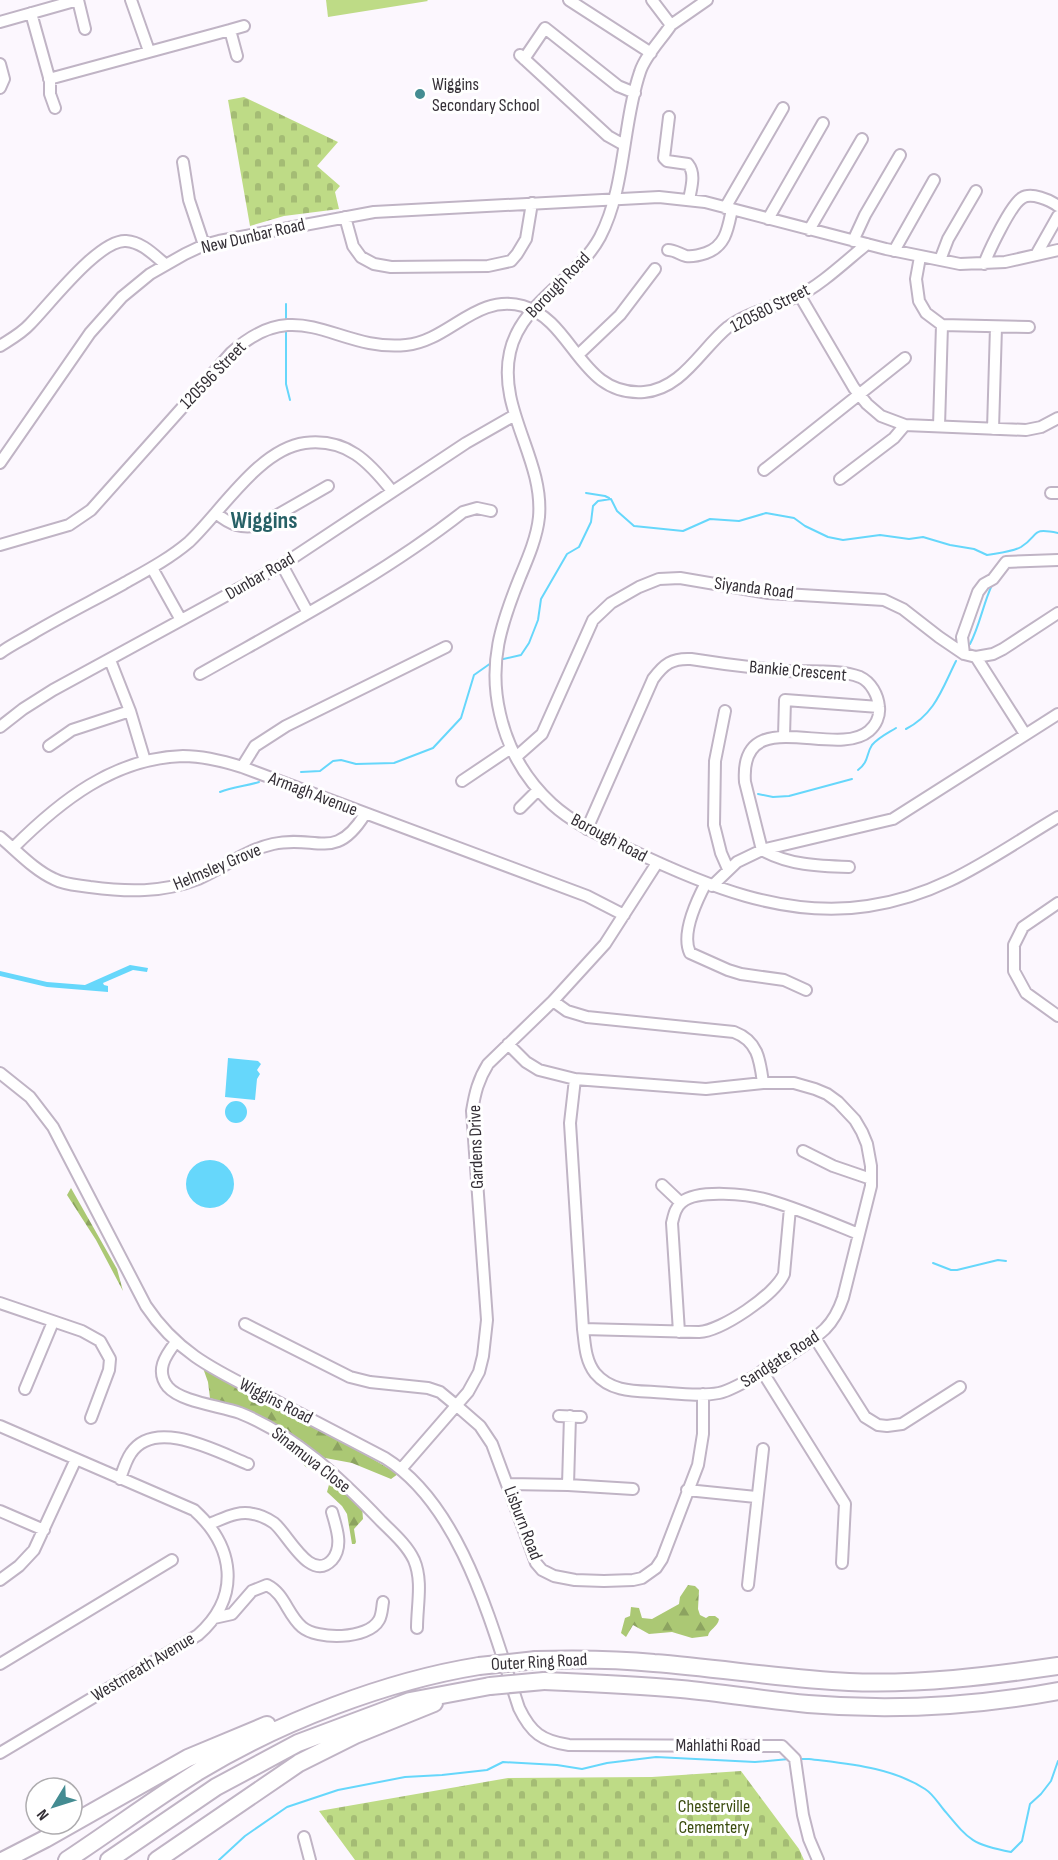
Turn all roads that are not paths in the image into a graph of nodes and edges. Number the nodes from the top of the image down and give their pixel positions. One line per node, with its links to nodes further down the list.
1 (78, 0): 6 (street); 11 (street)
2 (131, 0): 13 (street)
3 (652, 0): 9 (street)
4 (707, 0): 9 (street)
5 (571, 1): 14 (street)
6 (48, 4): 7 (street)
7 (31, 13): 8 (street); 17 (street)
8 (0, 22)
9 (671, 25): 14 (street, Borough Road)
10 (244, 26): 12 (street)
11 (85, 29)
12 (230, 30): 13 (street); 15 (street)
13 (149, 51): 17 (street)
14 (651, 54): 19 (street, Borough Road)
15 (237, 56)
16 (0, 64): 18 (street)
17 (49, 78): 20 (street)
18 (0, 88)
19 (635, 93): 25 (street, Borough Road); 25 (street)
20 (55, 108)
21 (783, 108): 34 (street)
22 (669, 117): 31 (street)
23 (823, 123): 37 (street)
24 (862, 139): 38 (street)
25 (624, 145): 30 (street, Borough Road)
26 (900, 155): 39 (street)
27 (183, 162): 41 (street)
28 (934, 180): 44 (street)
29 (976, 191): 47 (street)
30 (614, 198): 31 (street, New Dunbar Road); 32 (street, New Dunbar Road); 52 (street, Borough Road)
31 (689, 200): 34 (street, New Dunbar Road)
32 (532, 203): 36 (street, New Dunbar Road); 36 (street)
33 (1058, 206): 49 (street)
34 (729, 208): 37 (street, New Dunbar Road); 42 (street)
35 (1058, 216): 45 (street)
36 (345, 217): 41 (street, New Dunbar Road)
37 (768, 219): 38 (street, New Dunbar Road)
38 (809, 230): 39 (street, New Dunbar Road)
39 (853, 241): 40 (street, New Dunbar Road)
40 (867, 244): 44 (street, New Dunbar Road); 51 (street, 120580 Street)
41 (204, 245): 48 (street, New Dunbar Road)
42 (668, 250)
43 (1058, 250): 45 (street, New Dunbar Road)
44 (894, 251): 46 (street, New Dunbar Road)
45 (1036, 255): 49 (street, New Dunbar Road)
46 (920, 257): 47 (street, New Dunbar Road); 53 (street)
47 (940, 260): 49 (street, New Dunbar Road)
48 (165, 264): 56 (street); 65 (street, New Dunbar Road)
49 (984, 264)
50 (655, 269): 57 (street)
51 (800, 296): 57 (street, 120580 Street); 59 (street)
52 (534, 310): 57 (street, 120580 Street); 60 (street, Borough Road); 72 (street, 120596 Street)
53 (942, 325): 54 (street); 63 (street)
54 (996, 327): 55 (street); 64 (street)
55 (1029, 327)
56 (0, 346)
57 (578, 355)
58 (905, 358): 59 (street)
59 (859, 395): 62 (street); 66 (street)
60 (514, 415): 69 (street, Dunbar Road); 93 (street, Borough Road)
61 (1058, 418): 64 (street)
62 (905, 425): 63 (street); 67 (street)
63 (939, 426): 64 (street)
64 (993, 429)
65 (0, 463)
66 (764, 470)
67 (840, 479)
68 (328, 486): 71 (street)
69 (392, 491): 71 (street); 74 (street, Dunbar Road)
70 (491, 511): 76 (street)
71 (216, 513): 75 (street)
72 (0, 545)
73 (1058, 560): 81 (street)
74 (282, 565): 76 (street); 78 (street, Dunbar Road)
75 (152, 568): 78 (street); 80 (street)
76 (308, 613): 84 (street)
77 (1058, 613): 82 (street)
78 (182, 620): 83 (street, Dunbar Road)
79 (446, 647): 95 (street)
80 (0, 653)
81 (964, 654): 82 (street, Siyanda Road); 93 (street, Siyanda Road)
82 (976, 657): 90 (street)
83 (110, 660): 86 (street); 89 (street, Dunbar Road)
84 (200, 674)
85 (879, 707): 91 (street); 91 (street); 101 (street, Bankie Crescent)
86 (130, 711): 92 (street); 94 (street)
87 (725, 711): 107 (street)
88 (1058, 714): 90 (street)
89 (0, 727)
90 (1025, 734): 104 (street)
91 (784, 736): 104 (street)
92 (49, 746)
93 (513, 753): 96 (street, Siyanda Road); 97 (street, Borough Road)
94 (145, 761): 95 (street, Armagh Avenue); 103 (street, Armagh Avenue)
95 (242, 767): 99 (street, Armagh Avenue)
96 (462, 781)
97 (538, 790): 98 (street); 101 (street, Borough Road)
98 (520, 808)
99 (365, 814): 103 (street, Helmsley Grove); 110 (street, Armagh Avenue)
100 (1058, 817): 108 (street, Borough Road)
101 (588, 829): 105 (street, Borough Road)
102 (0, 837): 103 (street, Helmsley Grove)
103 (13, 848)
104 (762, 850): 106 (street); 107 (street)
105 (657, 862): 108 (street, Borough Road); 110 (street, Gardens Drive)
106 (849, 867)
107 (728, 869): 108 (street)
108 (709, 885): 111 (street)
109 (1058, 903): 113 (street)
110 (624, 915): 112 (street, Gardens Drive)
111 (806, 990)
112 (553, 1001): 114 (street, Gardens Drive); 117 (street)
113 (1058, 1016)
114 (508, 1044): 116 (street, Sandgate Road); 135 (street, Gardens Drive)
115 (0, 1073): 130 (street, Wiggins Road)
116 (575, 1079): 117 (street, Sandgate Road); 127 (street, Sandgate Road)
117 (764, 1083): 119 (street, Sandgate Road)
118 (803, 1150): 119 (street)
119 (871, 1179): 123 (street, Sandgate Road)
120 (662, 1185): 121 (street)
121 (681, 1203): 122 (street); 128 (street)
122 (790, 1208): 123 (street); 128 (street)
123 (859, 1234): 129 (street, Sandgate Road)
124 (0, 1303): 125 (street)
125 (53, 1322): 133 (street); 137 (street)
126 (245, 1324): 135 (street, Lisburn Road)
127 (583, 1329): 128 (street); 134 (street, Sandgate Road)
128 (679, 1332)
129 (815, 1338): 131 (street, Sandgate Road); 132 (street)
130 (176, 1342): 142 (street, Wiggins Road); 159 (street, Sinamuva Close)
131 (762, 1371): 134 (street, Sandgate Road); 154 (street)
132 (960, 1386)
133 (25, 1389)
134 (703, 1394): 147 (street, Lisburn Road)
135 (457, 1406): 142 (street, Gardens Drive); 144 (street, Lisburn Road)
136 (570, 1416): 145 (street)
137 (91, 1418)
138 (0, 1426): 140 (street, Westmeath Avenue)
139 (762, 1449): 148 (street)
140 (76, 1459): 143 (street, Westmeath Avenue); 152 (street)
141 (248, 1464): 143 (street)
142 (402, 1468): 165 (street, Wiggins Road)
143 (120, 1479): 151 (street, Westmeath Avenue)
144 (507, 1484): 145 (street); 147 (street, Lisburn Road)
145 (568, 1485): 146 (street)
146 (633, 1489)
147 (687, 1490): 148 (street)
148 (756, 1497): 156 (street)
149 (0, 1511): 152 (street)
150 (332, 1512): 151 (street)
151 (209, 1524): 158 (street, Westmeath Avenue)
152 (44, 1530): 155 (street)
153 (172, 1560): 160 (street)
154 (842, 1563)
155 (0, 1580)
156 (748, 1585)
157 (384, 1602): 158 (street)
158 (214, 1618): 166 (street, Westmeath Avenue)
159 (417, 1628)
160 (0, 1664)
161 (1058, 1666): 164 (highway, Outer Ring Road, bridge)
162 (1058, 1690): 163 (highway, Outer Ring Road, bridge)
163 (457, 1692): 168 (highway); 173 (highway, Outer Ring Road)
164 (359, 1697): 167 (highway); 172 (highway, Outer Ring Road)
165 (534, 1731): 177 (street, Mahlathi Road)
166 (0, 1753)
167 (127, 1793): 170 (highway); 171 (highway)
168 (198, 1833): 174 (highway); 175 (highway)
169 (304, 1837): 176 (street)
170 (4, 1860)
171 (22, 1860)
172 (67, 1860)
173 (109, 1860)
174 (157, 1860)
175 (168, 1860)
176 (310, 1860)
177 (818, 1860)

